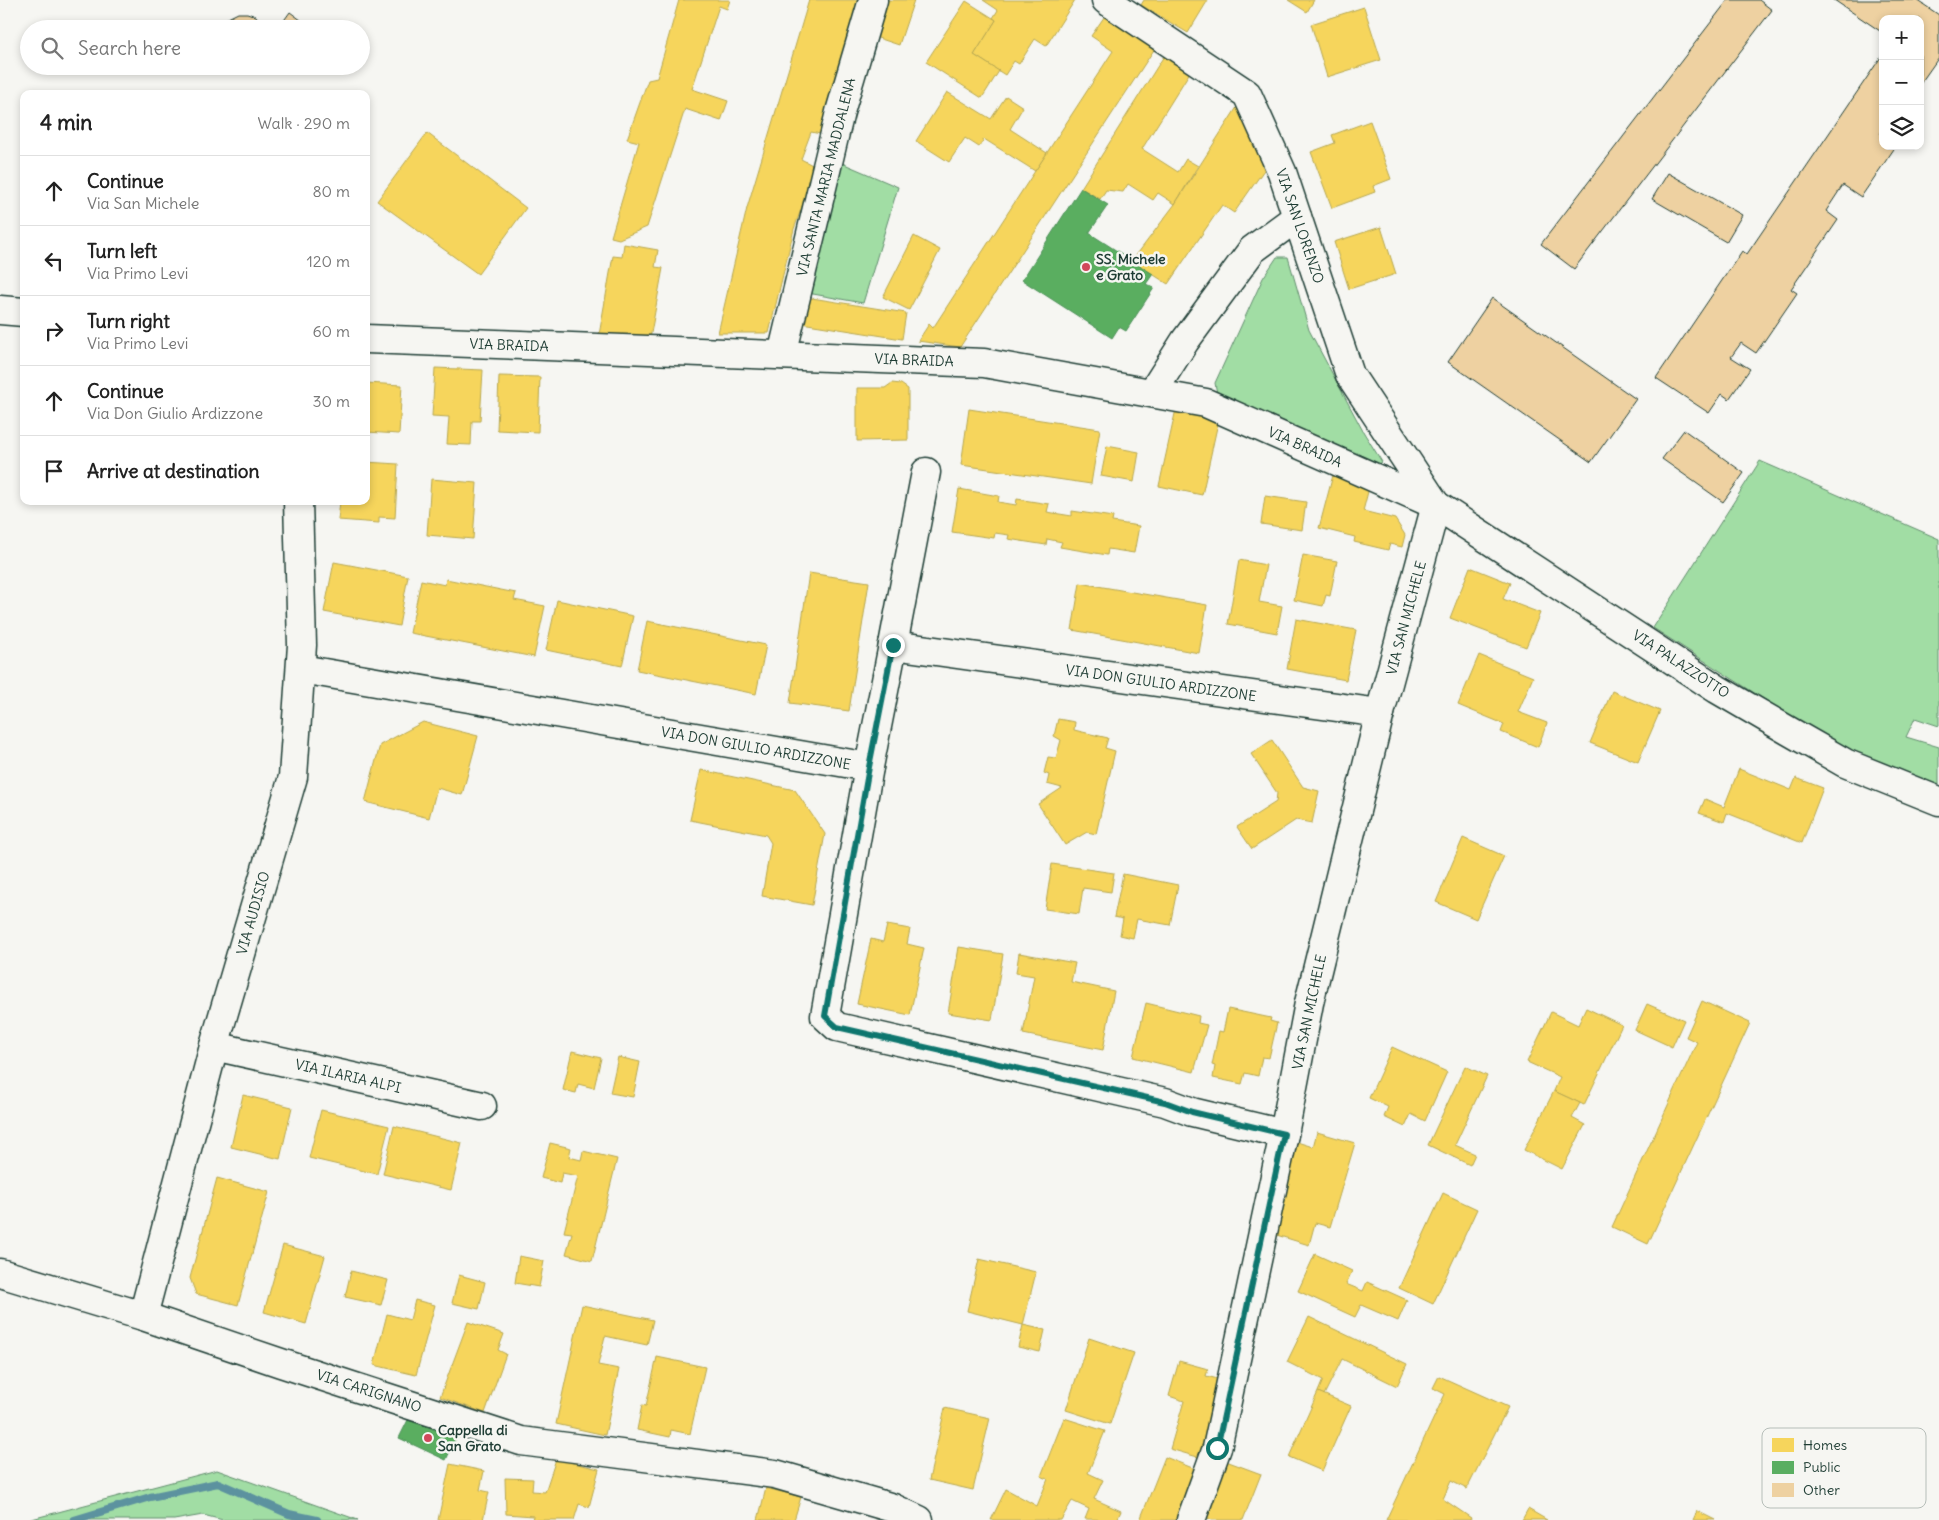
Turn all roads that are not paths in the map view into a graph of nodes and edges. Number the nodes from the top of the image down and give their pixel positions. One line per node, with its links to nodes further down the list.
1 (873, 0): 7 (street, VIA SANTA MARIA MADDALENA)
2 (1106, 0): 3 (street, VIA SAN LORENZO)
3 (1297, 217): 8 (street); 11 (street, VIA SAN LORENZO)
4 (0, 310): 5 (street)
5 (20, 312)
6 (370, 339): 7 (street, VIA BRAIDA)
7 (782, 355): 8 (street, VIA BRAIDA)
8 (1152, 393): 11 (street, VIA BRAIDA)
9 (926, 472): 12 (street)
10 (298, 505): 13 (street, VIA AUDISIO)
11 (1436, 505): 14 (street, VIA SAN MICHELE); 16 (street, VIA PALAZZOTTO)
12 (893, 645): 14 (street, VIA DON GIULIO ARDIZZONE); 15 (street, VIA DON GIULIO ARDIZZONE)
13 (301, 668): 15 (street, VIA DON GIULIO ARDIZZONE); 17 (street, VIA AUDISIO)
14 (1380, 713): 19 (street, VIA SAN MICHELE)
15 (869, 767): 19 (street)
16 (1939, 801)
17 (214, 1046): 18 (street, VIA ILARIA ALPI); 21 (street, VIA AUDISIO)
18 (482, 1106)
19 (1284, 1134): 23 (street, VIA SAN MICHELE)
20 (0, 1274): 21 (street, VIA CARIGNANO)
21 (143, 1316): 22 (street, VIA CARIGNANO)
22 (919, 1520)
23 (1191, 1520)

